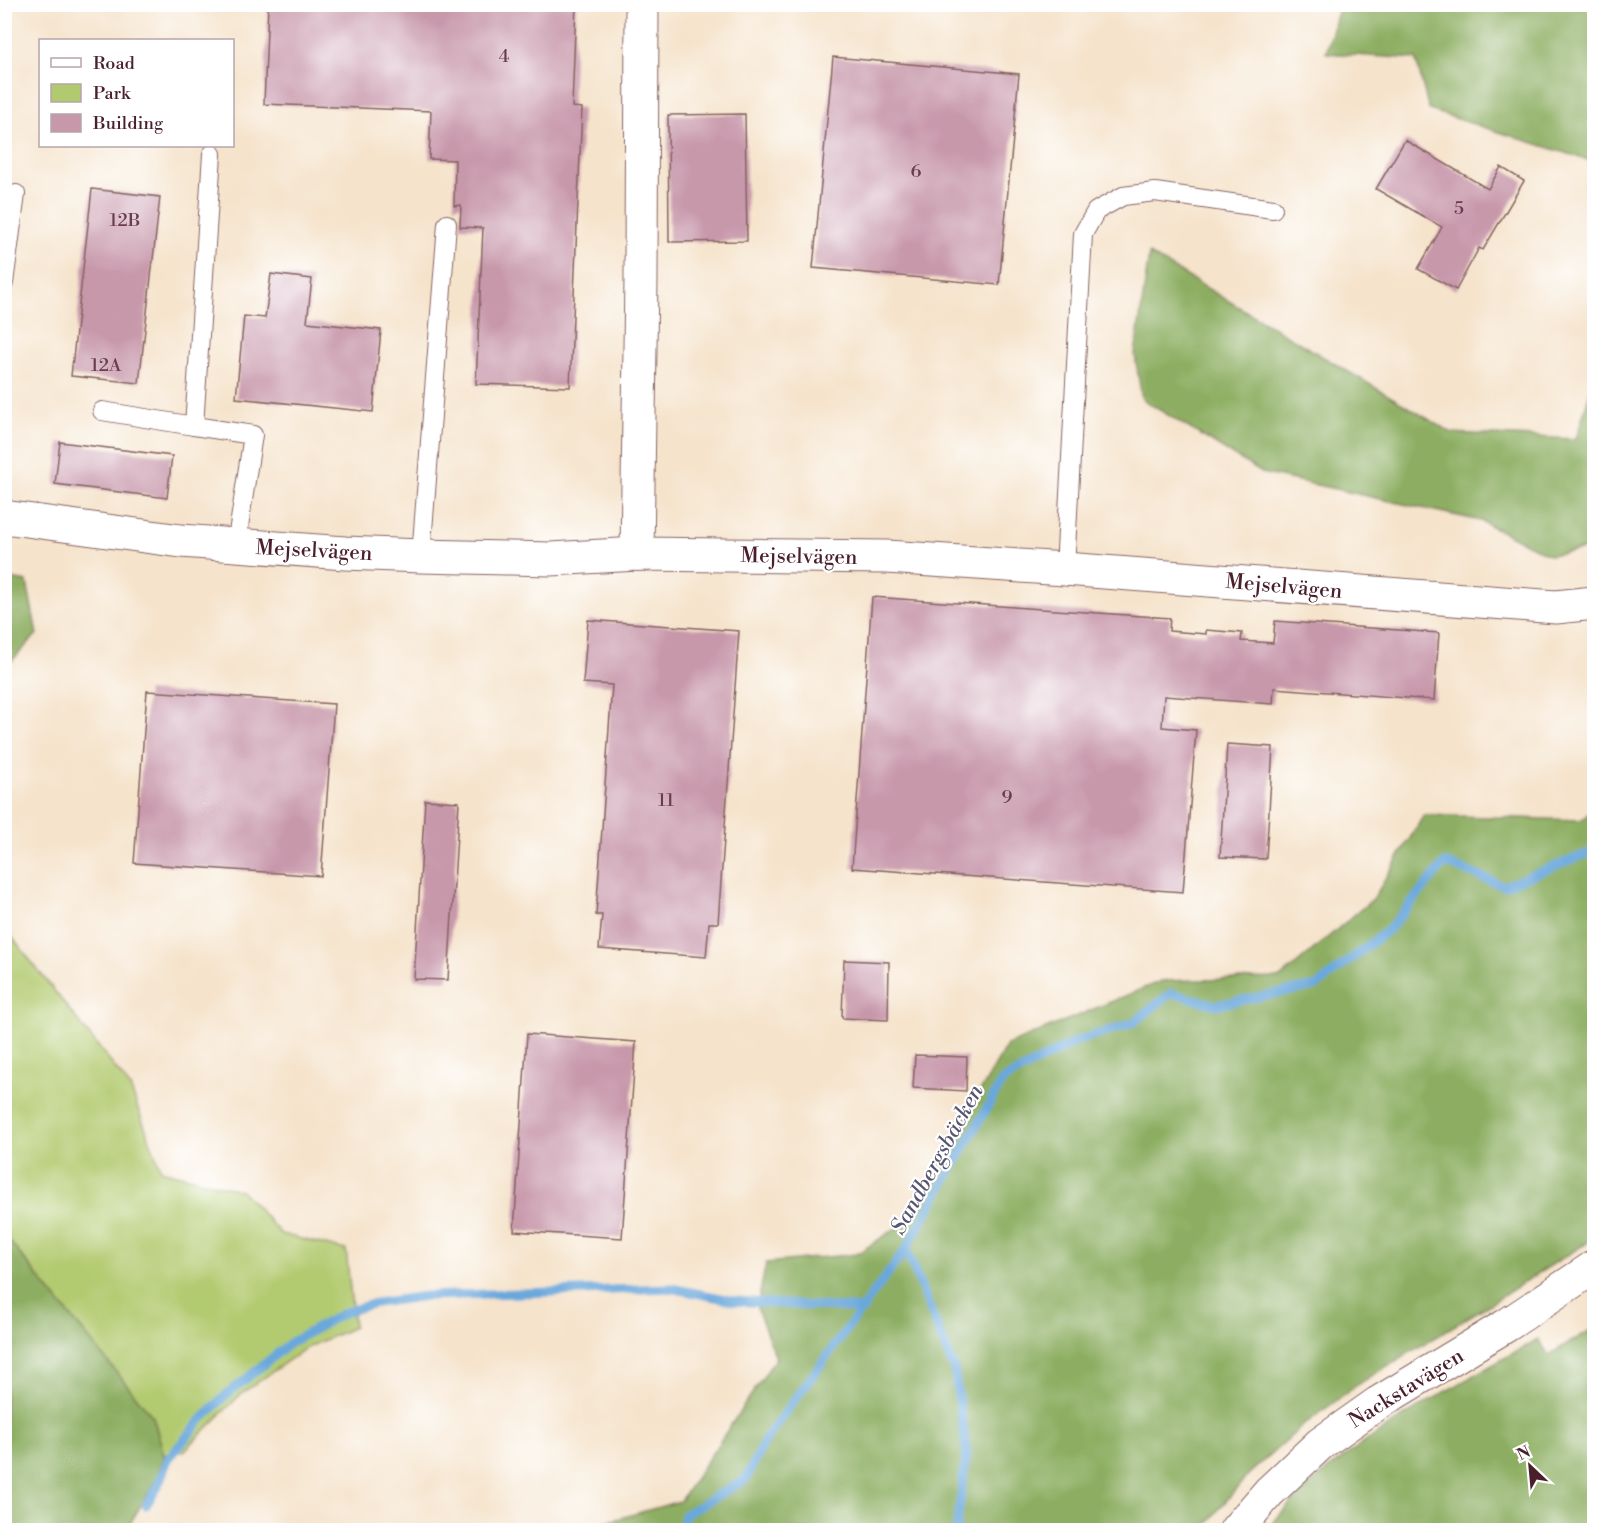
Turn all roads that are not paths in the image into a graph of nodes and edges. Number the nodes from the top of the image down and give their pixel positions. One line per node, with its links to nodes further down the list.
1 (642, 4): 11 (street)
2 (212, 154): 8 (lane)
3 (16, 194): 6 (lane)
4 (1273, 209): 13 (lane)
5 (447, 225): 12 (lane)
6 (4, 283)
7 (102, 411): 8 (lane)
8 (194, 426): 10 (lane)
9 (4, 517): 10 (street, Mejselvägen)
10 (236, 546): 12 (street, Mejselvägen)
11 (637, 554): 12 (street, Mejselvägen); 13 (street, Mejselvägen)
12 (421, 556)
13 (1065, 568): 14 (street, Mejselvägen)
14 (1594, 603)
15 (1594, 1267): 16 (street, Nackstavägen)
16 (1236, 1530)

